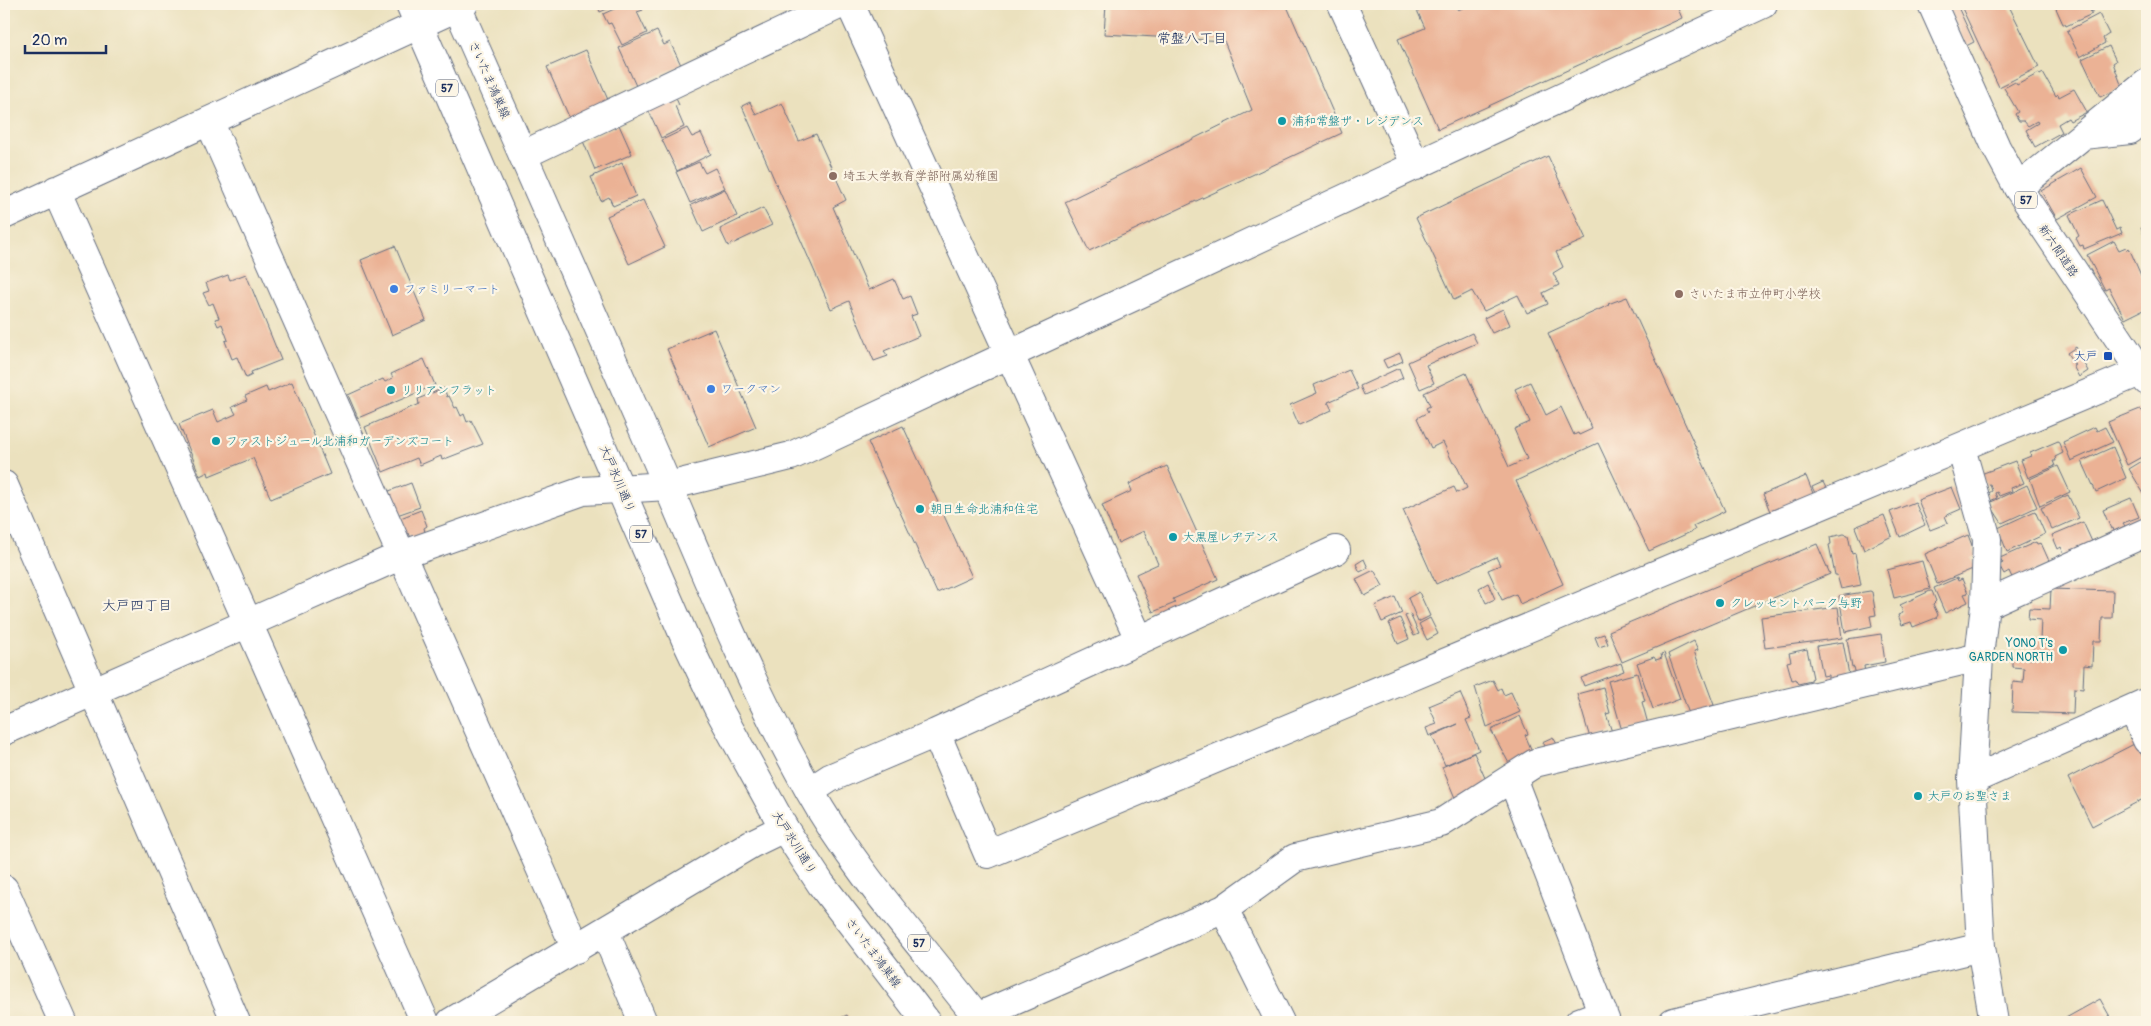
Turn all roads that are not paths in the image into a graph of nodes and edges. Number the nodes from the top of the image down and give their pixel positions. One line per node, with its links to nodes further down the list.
1 (841, 4): 12 (street)
2 (850, 4): 17 (street)
3 (1342, 4): 13 (street)
4 (1763, 4): 13 (street)
5 (1932, 4): 14 (street, 新六間道路 / 57)
6 (459, 5): 7 (street); 12 (street, さいたま鴻巣線 / 57)
7 (414, 14): 10 (street); 22 (street, 大戸氷川通り / 57)
8 (2147, 82): 11 (street)
9 (2147, 115): 11 (street)
10 (209, 121): 15 (street); 25 (street)
11 (2083, 134): 14 (street)
12 (523, 155): 21 (street, 57)
13 (1416, 166): 17 (street)
14 (2018, 188): 18 (street, 新六間道路 / 57)
15 (56, 190): 16 (street); 27 (street)
16 (4, 215)
17 (1008, 354): 21 (street); 28 (street)
18 (2145, 374): 19 (street)
19 (1961, 448): 26 (street); 33 (street)
20 (4, 485): 30 (street)
21 (668, 486): 22 (street); 37 (street, 57)
22 (621, 488): 25 (street); 38 (street, 大戸氷川通り / 57)
23 (2147, 532): 26 (street)
24 (1336, 550): 28 (street)
25 (402, 555): 27 (street); 44 (street)
26 (1985, 606): 29 (street)
27 (248, 623): 30 (street); 49 (street)
28 (1139, 639): 33 (street)
29 (1979, 657): 35 (street); 36 (street)
30 (93, 691): 32 (street); 48 (street)
31 (2140, 706): 34 (street); 36 (street)
32 (4, 731)
33 (936, 733): 37 (street)
34 (2147, 740)
35 (1512, 778): 41 (street); 45 (street)
36 (1972, 780): 43 (street)
37 (810, 791): 46 (street, 57)
38 (784, 828): 39 (street, 大戸氷川通り / 57); 42 (street)
39 (821, 884): 52 (street, さいたま鴻巣線 / 57)
40 (4, 889): 47 (street)
41 (1224, 909): 46 (street); 53 (street)
42 (605, 932): 44 (street); 51 (street)
43 (1981, 946): 54 (street); 55 (street)
44 (576, 949): 50 (street)
45 (1596, 1019)
46 (979, 1020)
47 (63, 1022)
48 (236, 1022)
49 (425, 1022)
50 (451, 1022)
51 (643, 1022)
52 (927, 1022)
53 (1280, 1022)
54 (1673, 1022)
55 (1994, 1022)

